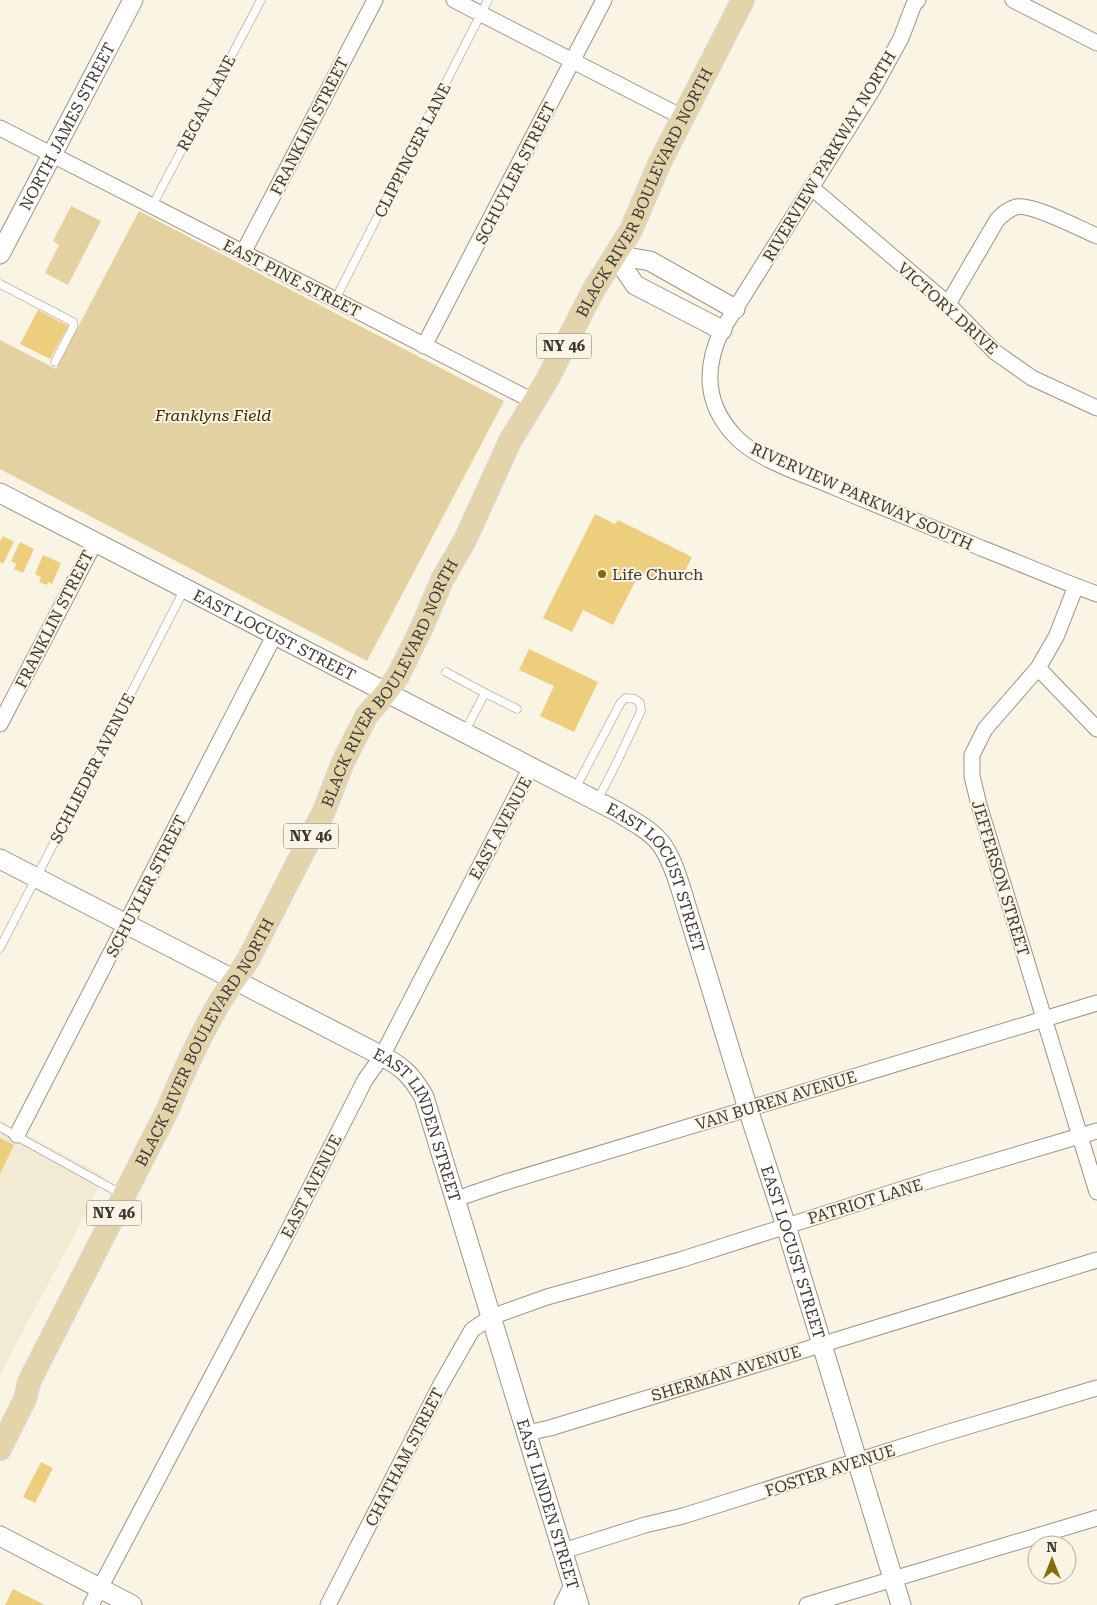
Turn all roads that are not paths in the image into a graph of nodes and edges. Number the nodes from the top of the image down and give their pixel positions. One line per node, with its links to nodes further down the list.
1 (133, 0): 15 (street, NORTH JAMES STREET)
2 (261, 0): 17 (lane, REGAN LANE)
3 (374, 0): 19 (street, FRANKLIN STREET)
4 (454, 0): 10 (street)
5 (488, 0): 10 (lane, CLIPPINGER LANE)
6 (604, 0): 12 (street, SCHUYLER STREET)
7 (743, 0): 13 (main road, BLACK RIVER BOULEVARD NORTH / NY 46)
8 (918, 0): 16 (street, RIVERVIEW PARKWAY NORTH)
9 (1013, 0): 11 (street)
10 (481, 14): 12 (street); 23 (lane, CLIPPINGER LANE)
11 (1097, 43)
12 (573, 61): 13 (street); 27 (street, SCHUYLER STREET)
13 (682, 117): 21 (main road, BLACK RIVER BOULEVARD NORTH / NY 46)
14 (0, 128): 15 (street, EAST PINE STREET)
15 (52, 154): 17 (street, EAST PINE STREET); 20 (street, NORTH JAMES STREET)
16 (812, 188): 24 (street, VICTORY DRIVE); 25 (street, RIVERVIEW PARKWAY NORTH)
17 (152, 206): 19 (street, EAST PINE STREET)
18 (1097, 236): 24 (street)
19 (243, 253): 23 (street, EAST PINE STREET)
20 (0, 254)
21 (615, 255): 25 (street); 26 (street); 29 (main road, BLACK RIVER BOULEVARD NORTH / NY 46)
22 (0, 284): 28 (lane)
23 (335, 300): 27 (street, EAST PINE STREET)
24 (948, 304): 30 (street, VICTORY DRIVE)
25 (734, 309): 26 (street, RIVERVIEW PARKWAY NORTH)
26 (722, 330): 33 (street, RIVERVIEW PARKWAY SOUTH)
27 (424, 346): 29 (street, EAST PINE STREET)
28 (56, 362)
29 (533, 401): 39 (main road, BLACK RIVER BOULEVARD NORTH / NY 46)
30 (1097, 408)
31 (1, 495): 32 (street, EAST LOCUST STREET)
32 (95, 542): 34 (street, EAST LOCUST STREET); 42 (street, FRANKLIN STREET)
33 (1076, 586): 35 (street, RIVERVIEW PARKWAY SOUTH); 37 (street, JEFFERSON STREET)
34 (185, 588): 36 (street, EAST LOCUST STREET); 49 (lane, SCHLIEDER AVENUE)
35 (1097, 594)
36 (274, 636): 39 (street, EAST LOCUST STREET); 50 (street, SCHUYLER STREET)
37 (1038, 668): 43 (street); 54 (street, JEFFERSON STREET)
38 (446, 672): 40 (lane)
39 (386, 693): 44 (street, EAST LOCUST STREET); 52 (main road, BLACK RIVER BOULEVARD NORTH / NY 46)
40 (485, 693): 41 (lane); 44 (lane)
41 (517, 709)
42 (0, 724)
43 (1097, 729)
44 (464, 733): 45 (street, EAST LOCUST STREET)
45 (532, 767): 46 (street, EAST LOCUST STREET); 55 (street, EAST AVENUE)
46 (575, 790): 47 (street, EAST LOCUST STREET); 47 (lane)
47 (597, 801): 56 (street, EAST LOCUST STREET)
48 (0, 859): 49 (street, EAST LINDEN STREET)
49 (35, 877): 50 (street, EAST LINDEN STREET); 51 (lane, SCHLIEDER AVENUE)
50 (127, 924): 52 (street, EAST LINDEN STREET); 59 (street, SCHUYLER STREET)
51 (0, 948)
52 (236, 980): 55 (street, EAST LINDEN STREET); 62 (main road, BLACK RIVER BOULEVARD NORTH / NY 46)
53 (1097, 1002): 54 (street, VAN BUREN AVENUE)
54 (1043, 1018): 56 (street, VAN BUREN AVENUE); 60 (street, JEFFERSON STREET)
55 (382, 1056): 63 (street, EAST LINDEN STREET); 77 (street, EAST AVENUE)
56 (748, 1109): 63 (street, VAN BUREN AVENUE); 64 (street, EAST LOCUST STREET)
57 (0, 1127): 59 (lane)
58 (1097, 1131): 60 (street, PATRIOT LANE)
59 (16, 1136): 62 (lane)
60 (1080, 1136): 61 (street, JEFFERSON STREET); 64 (street, PATRIOT LANE)
61 (1097, 1192)
62 (123, 1195): 70 (main road, BLACK RIVER BOULEVARD NORTH / NY 46)
63 (456, 1199): 66 (street, EAST LINDEN STREET)
64 (786, 1226): 66 (street, PATRIOT LANE); 67 (street, EAST LOCUST STREET)
65 (1097, 1260): 67 (street, SHERMAN AVENUE)
66 (491, 1317): 69 (street, EAST LINDEN STREET); 79 (street, CHATHAM STREET)
67 (822, 1344): 69 (street, SHERMAN AVENUE); 71 (street, EAST LOCUST STREET)
68 (1097, 1388): 71 (street, FOSTER AVENUE)
69 (526, 1433): 74 (street, EAST LINDEN STREET)
70 (0, 1449)
71 (858, 1462): 74 (street, FOSTER AVENUE); 75 (street, EAST LOCUST STREET)
72 (1097, 1518): 75 (street)
73 (0, 1536): 77 (street)
74 (563, 1551): 76 (street, EAST LINDEN STREET)
75 (893, 1579): 82 (street); 83 (street, EAST LOCUST STREET)
76 (573, 1583): 80 (street); 81 (street, EAST LINDEN STREET)
77 (95, 1597): 78 (street)
78 (132, 1605)
79 (328, 1605)
80 (562, 1605)
81 (579, 1605)
82 (806, 1605)
83 (901, 1605)

